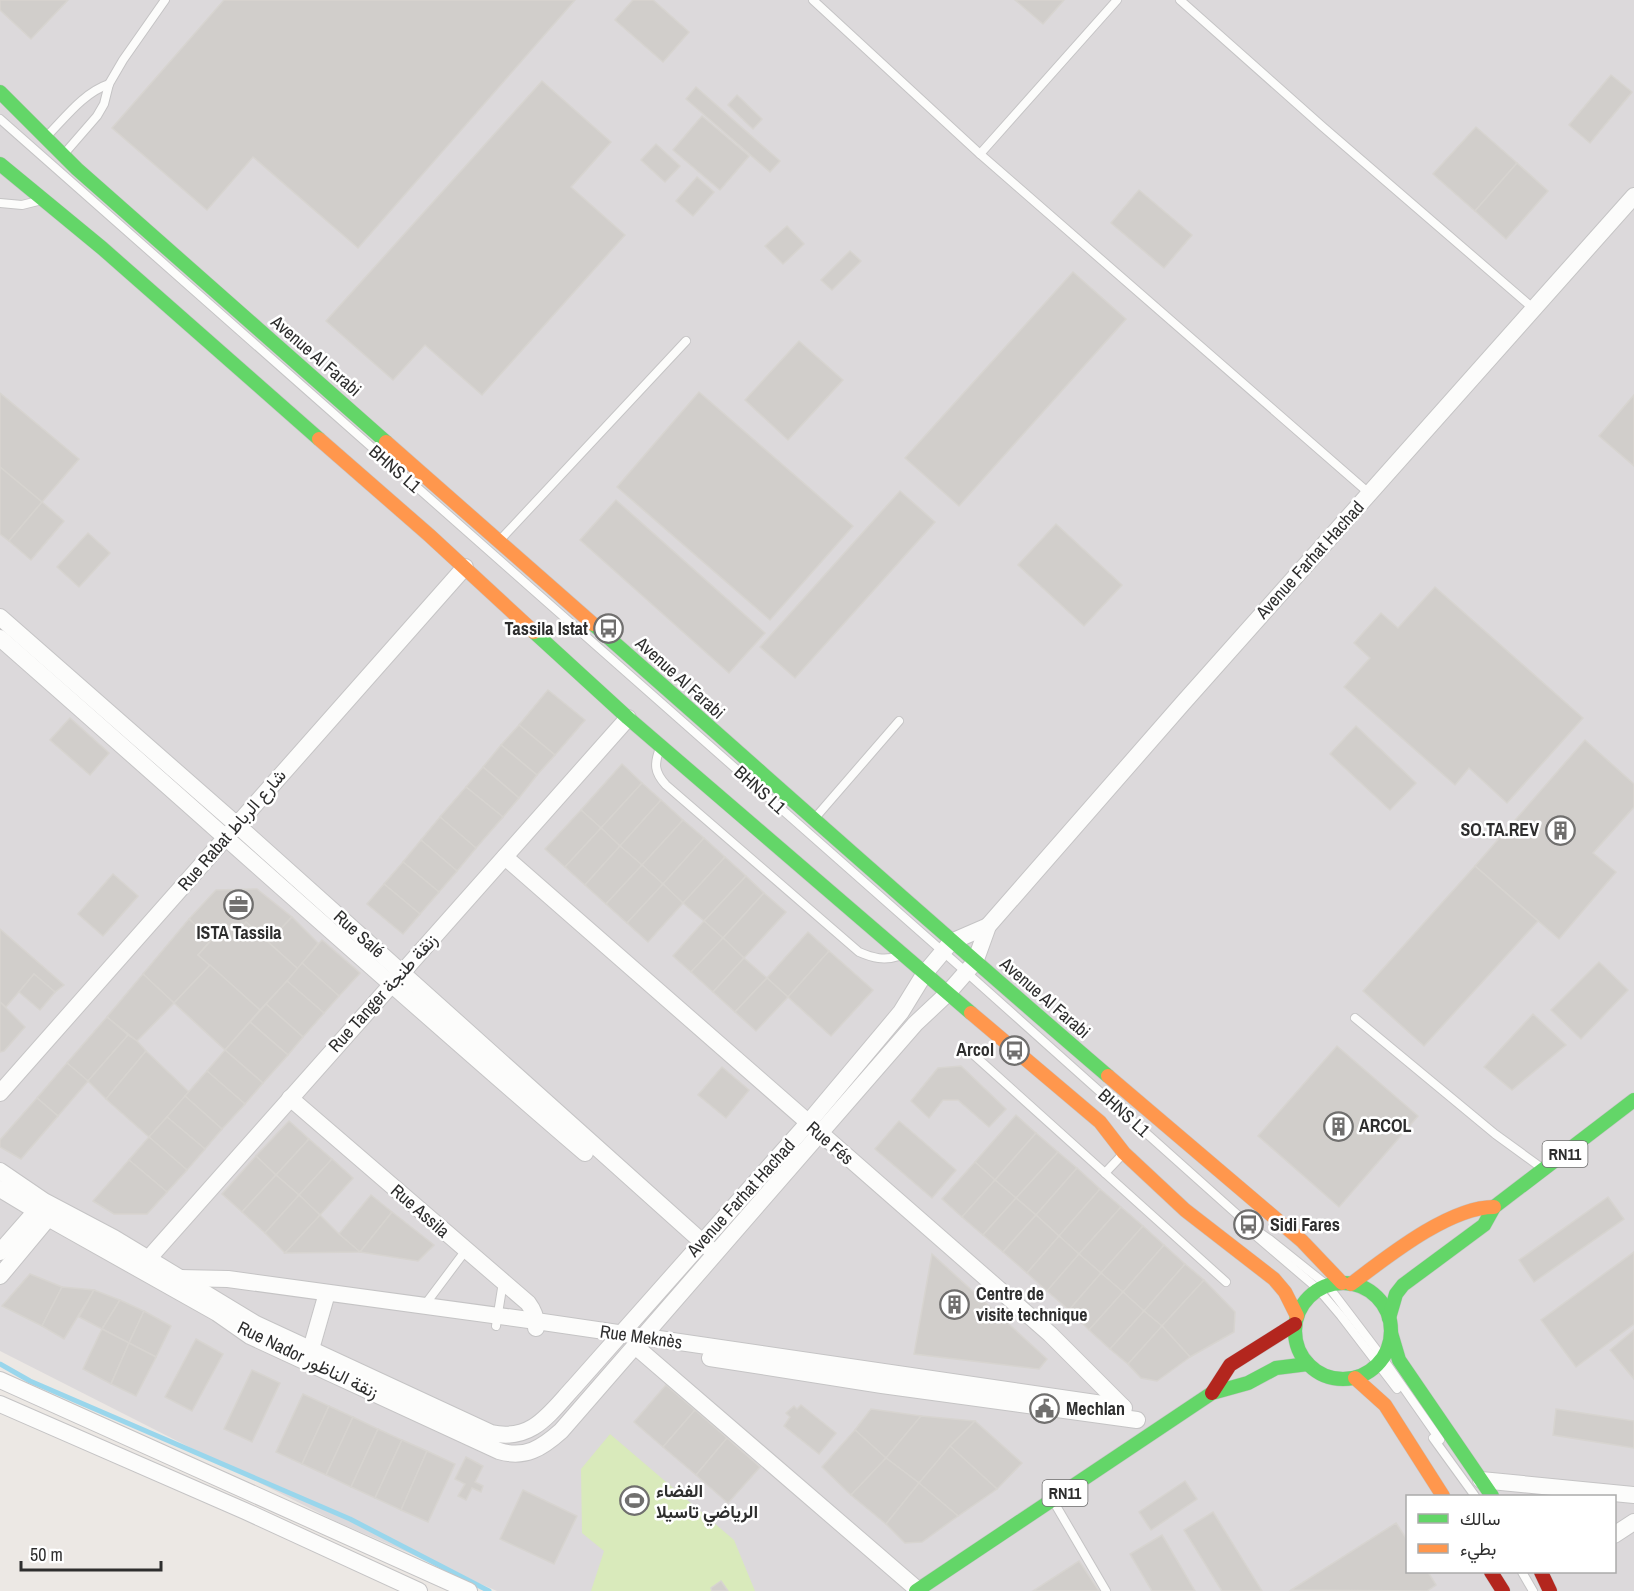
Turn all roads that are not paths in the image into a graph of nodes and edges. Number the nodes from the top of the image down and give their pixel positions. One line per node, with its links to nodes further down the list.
1 (165, 0): 5 (lane)
2 (813, 0): 10 (lane)
3 (1117, 0): 10 (lane)
4 (1180, 0): 16 (lane)
5 (109, 84): 9 (lane); 11 (lane)
6 (0, 92): 9 (street, Avenue Al Farabi)
7 (0, 119): 30 (lane, BHNS L1)
8 (0, 124): 30 (lane, BHNS L1)
9 (45, 139): 11 (street, Avenue Al Farabi)
10 (980, 154): 18 (lane)
11 (62, 156): 19 (street, Avenue Al Farabi)
12 (0, 164): 14 (street)
13 (1634, 196): 16 (street, Avenue Farhat Hachad)
14 (43, 199): 15 (lane); 20 (street)
15 (0, 202)
16 (1534, 309): 18 (street, Avenue Farhat Hachad)
17 (687, 341): 19 (lane)
18 (1370, 494): 29 (street, Avenue Farhat Hachad)
19 (499, 542): 26 (street, Avenue Al Farabi)
20 (465, 567): 23 (street); 27 (street, Rue Rabat شارع الرباط)
21 (0, 617): 27 (street, Rue Salé)
22 (0, 638): 27 (street, Rue Salé)
23 (628, 718): 25 (street); 28 (street, Rue Tanger زنقة طنجة)
24 (899, 721): 26 (lane)
25 (661, 745): 31 (street); 31 (lane)
26 (814, 819): 30 (street, Avenue Al Farabi)
27 (232, 831): 34 (street, Rue Salé); 38 (street, Rue Rabat شارع الرباط)
28 (505, 857): 34 (street, Rue Tanger زنقة طنجة); 41 (street, Rue Fés)
29 (988, 926): 30 (street, Avenue Farhat Hachad); 32 (street, Avenue Farhat Hachad)
30 (946, 949): 32 (street, Avenue Al Farabi); 33 (street, Avenue Farhat Hachad)
31 (902, 955): 33 (street)
32 (968, 970): 35 (street, Avenue Farhat Hachad); 57 (street, Avenue Al Farabi); 59 (lane, BHNS L1)
33 (925, 973): 35 (street); 41 (street, Avenue Farhat Hachad)
34 (396, 979): 39 (street, Rue Tanger زنقة طنجة); 49 (street, Rue Salé)
35 (948, 993): 41 (street, Avenue Farhat Hachad); 42 (street)
36 (1355, 1018): 43 (lane)
37 (965, 1047): 45 (lane)
38 (0, 1093)
39 (290, 1098): 50 (street, Rue Assila); 53 (street, Rue Tanger زنقة طنجة)
40 (1634, 1100): 43 (street, RN11)
41 (814, 1128): 49 (street, Avenue Farhat Hachad); 52 (street, Avenue Farhat Hachad); 77 (street, Rue Fés)
42 (1124, 1153): 45 (lane); 64 (street)
43 (1544, 1170): 47 (street, RN11)
44 (0, 1171): 48 (street, Rue Nador زنقة الناظور)
45 (1105, 1173): 56 (lane)
46 (0, 1189): 48 (street, Rue Nador زنقة الناظور)
47 (1494, 1207): 57 (street, RN11); 63 (street, RN11)
48 (46, 1209): 51 (street); 53 (street, Rue Nador زنقة الناظور); 54 (street)
49 (699, 1245): 52 (street, Rue Salé); 68 (street, Avenue Farhat Hachad)
50 (466, 1250): 55 (street, Rue Assila); 62 (lane)
51 (0, 1252)
52 (713, 1257): 69 (street, Avenue Farhat Hachad)
53 (143, 1264): 58 (street, Rue Nador زنقة الناظور); 58 (street, Rue Nador زنقة الناظور)
54 (0, 1276)
55 (503, 1281): 65 (lane); 66 (street, Rue Assila)
56 (1226, 1282)
57 (1346, 1284): 59 (street, RN11); 63 (street, RN11)
58 (180, 1285): 60 (street, Rue Meknès); 61 (street, Rue Meknès); 80 (street, Rue Nador زنقة الناظور)
59 (1323, 1288): 64 (street, RN11); 71 (lane, BHNS L1)
60 (199, 1289): 61 (street, Rue Meknès); 70 (street, Rue Nador زنقة الناظور)
61 (325, 1298): 62 (street, Rue Meknès); 65 (street, Rue Meknès); 70 (street)
62 (424, 1306): 65 (street, Rue Meknès)
63 (1389, 1318): 67 (street, RN11)
64 (1296, 1320): 72 (street); 75 (street, RN11)
65 (496, 1321): 66 (street, Rue Meknès)
66 (536, 1326): 68 (street, Rue Meknès)
67 (1391, 1333): 71 (street, RN11); 82 (street)
68 (617, 1338): 69 (street, Rue Meknès); 79 (street, Avenue Farhat Hachad)
69 (639, 1342): 77 (street, Rue Meknès); 78 (street, Rue Meknès); 80 (street, Avenue Farhat Hachad); 96 (street)
70 (311, 1349): 79 (street, Rue Nador زنقة الناظور)
71 (1380, 1360): 73 (street); 82 (lane, BHNS L1); 84 (lane, BHNS L1)
72 (1308, 1364): 73 (street); 75 (street, RN11)
73 (1355, 1378): 83 (street)
74 (0, 1380): 95 (street)
75 (1212, 1393): 81 (street, RN11)
76 (0, 1404): 94 (street)
77 (1123, 1407): 78 (street, Rue Fés)
78 (1137, 1420): 81 (street, Rue Fés)
79 (543, 1422)
80 (561, 1431)
81 (1150, 1434): 86 (street, RN11)
82 (1480, 1488): 85 (street)
83 (1442, 1495)
84 (1474, 1495)
85 (1634, 1495)
86 (1053, 1501): 92 (street, RN11); 98 (lane)
87 (1634, 1522): 88 (street)
88 (1616, 1533)
89 (1492, 1573): 99 (street)
90 (1524, 1573): 93 (lane)
91 (1530, 1573): 93 (lane)
92 (939, 1575): 96 (street, RN11); 97 (lane)
93 (1544, 1583)
94 (419, 1591)
95 (470, 1591)
96 (917, 1591)
97 (939, 1591)
98 (1106, 1591)
99 (1503, 1591)

